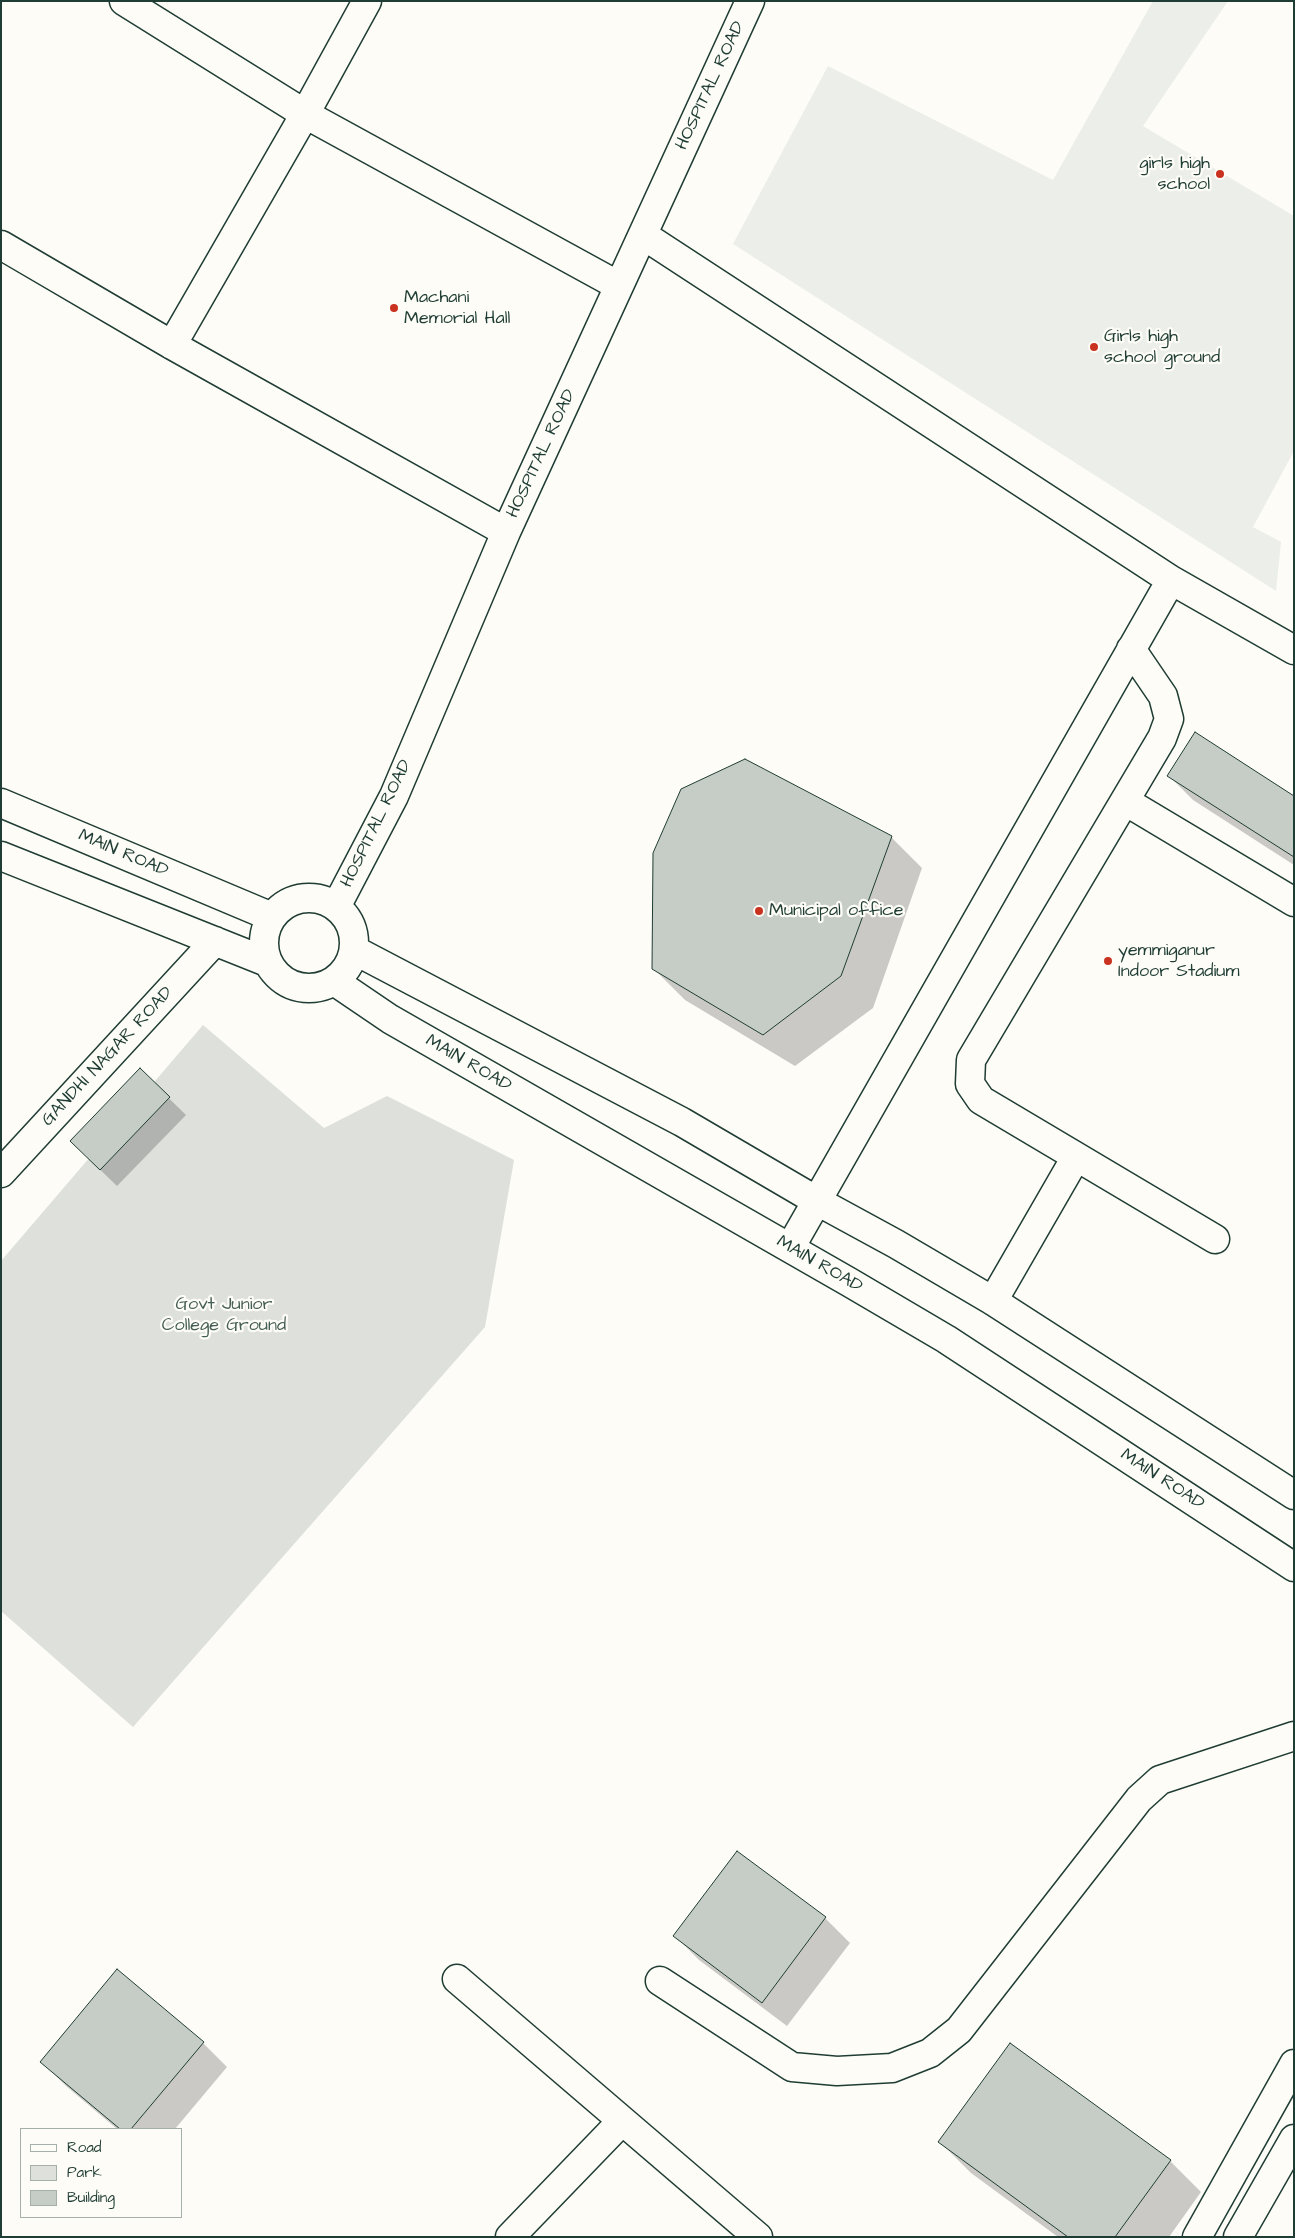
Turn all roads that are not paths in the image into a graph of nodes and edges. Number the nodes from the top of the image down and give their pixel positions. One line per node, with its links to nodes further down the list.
1 (124, 1): 4 (street)
2 (366, 1): 4 (street)
3 (750, 1): 5 (street, HOSPITAL ROAD)
4 (305, 114): 7 (street); 8 (street)
5 (643, 234): 7 (street, HOSPITAL ROAD); 10 (street)
6 (1, 245): 8 (street)
7 (619, 286): 9 (street, HOSPITAL ROAD)
8 (172, 345): 9 (street)
9 (506, 532): 17 (street, HOSPITAL ROAD)
10 (1170, 580): 11 (street); 12 (street)
11 (1132, 649): 13 (street); 25 (street)
12 (1294, 650)
13 (1125, 801): 16 (street); 23 (street)
14 (1, 804): 18 (street, MAIN ROAD)
15 (1, 856): 19 (street)
16 (1294, 902)
17 (336, 907): 18 (street); 20 (street)
18 (272, 917): 21 (street)
19 (215, 941): 21 (street); 24 (street, GANDHI NAGAR ROAD)
20 (354, 950): 22 (street); 25 (street)
21 (267, 962): 22 (street)
22 (334, 982): 27 (street, MAIN ROAD)
23 (1076, 1157): 26 (street); 28 (street)
24 (1, 1173)
25 (817, 1201): 27 (street); 28 (street)
26 (1215, 1239)
27 (790, 1248): 30 (street, MAIN ROAD)
28 (993, 1301): 29 (street)
29 (1294, 1495)
30 (1294, 1567)
31 (1294, 1736): 33 (street)
32 (456, 1979): 35 (street)
33 (660, 1981)
34 (1294, 2064): 39 (street)
35 (622, 2121): 37 (street); 38 (street)
36 (1294, 2139): 40 (street)
37 (510, 2237)
38 (758, 2237)
39 (1197, 2237)
40 (1238, 2237)

